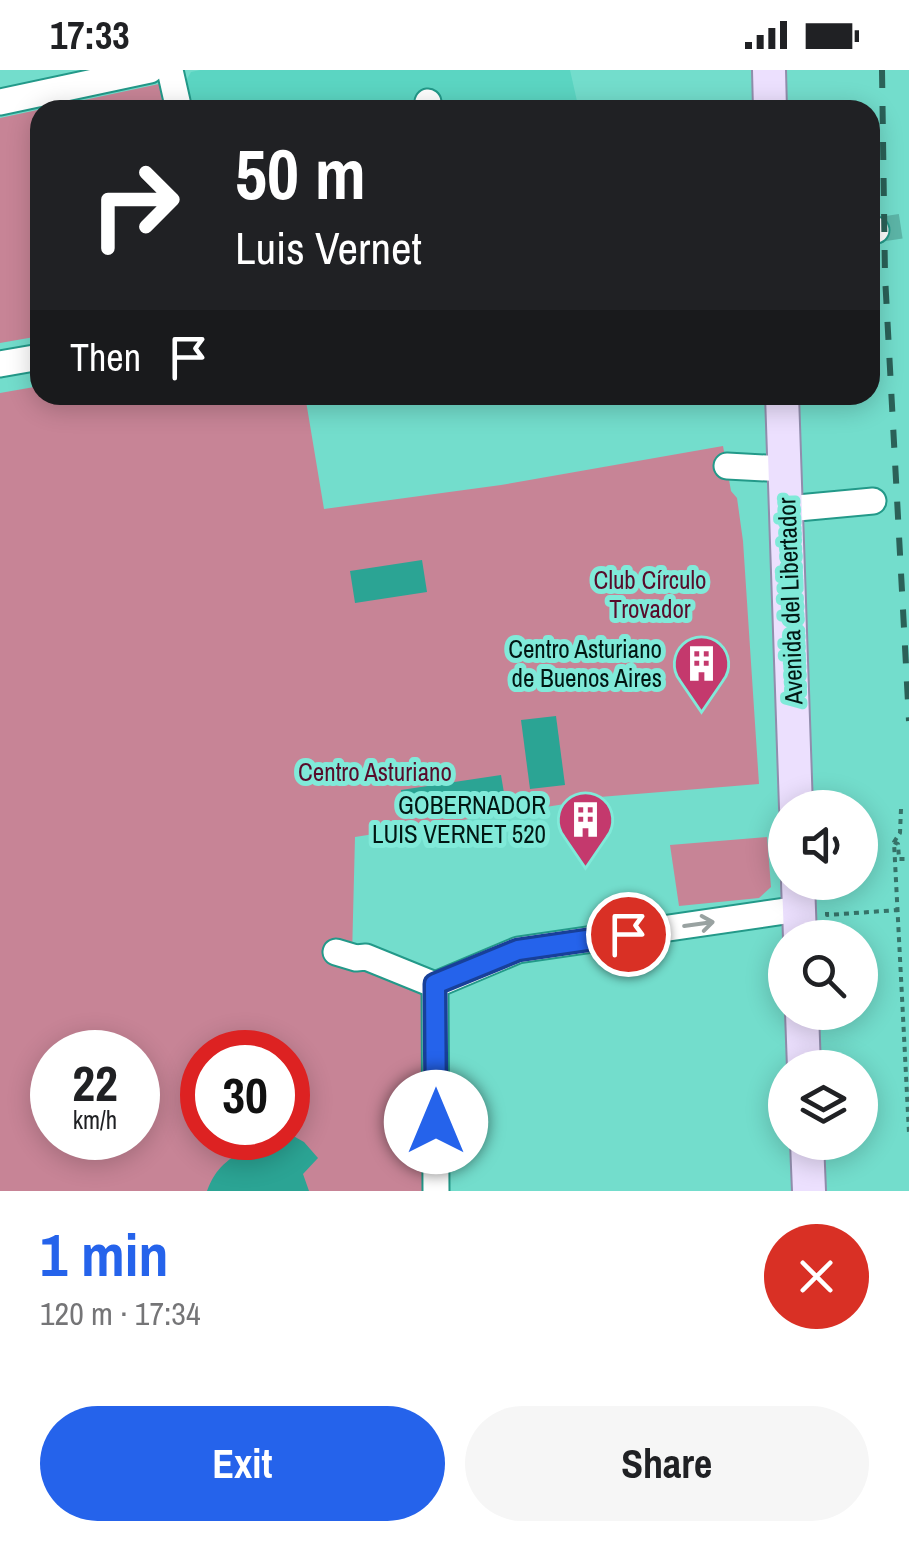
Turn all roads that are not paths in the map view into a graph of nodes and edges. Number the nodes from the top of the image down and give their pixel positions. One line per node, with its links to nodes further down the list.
1 (150, 70): 6 (street)
2 (170, 70): 4 (street)
3 (769, 70): 5 (main road)
4 (176, 100)
5 (770, 100)
6 (0, 102)
7 (30, 359): 8 (street)
8 (0, 364)
9 (775, 405): 11 (main road, Avenida del Libertador)
10 (726, 466): 11 (street)
11 (785, 469): 13 (main road, Avenida del Libertador)
12 (872, 501): 13 (street)
13 (787, 509): 14 (main road, Avenida del Libertador)
14 (795, 790)
15 (806, 907): 17 (street, one-way to 15)
16 (336, 952): 17 (street)
17 (435, 984): 19 (street)
18 (807, 1160): 20 (main road)
19 (436, 1191)
20 (808, 1191)

